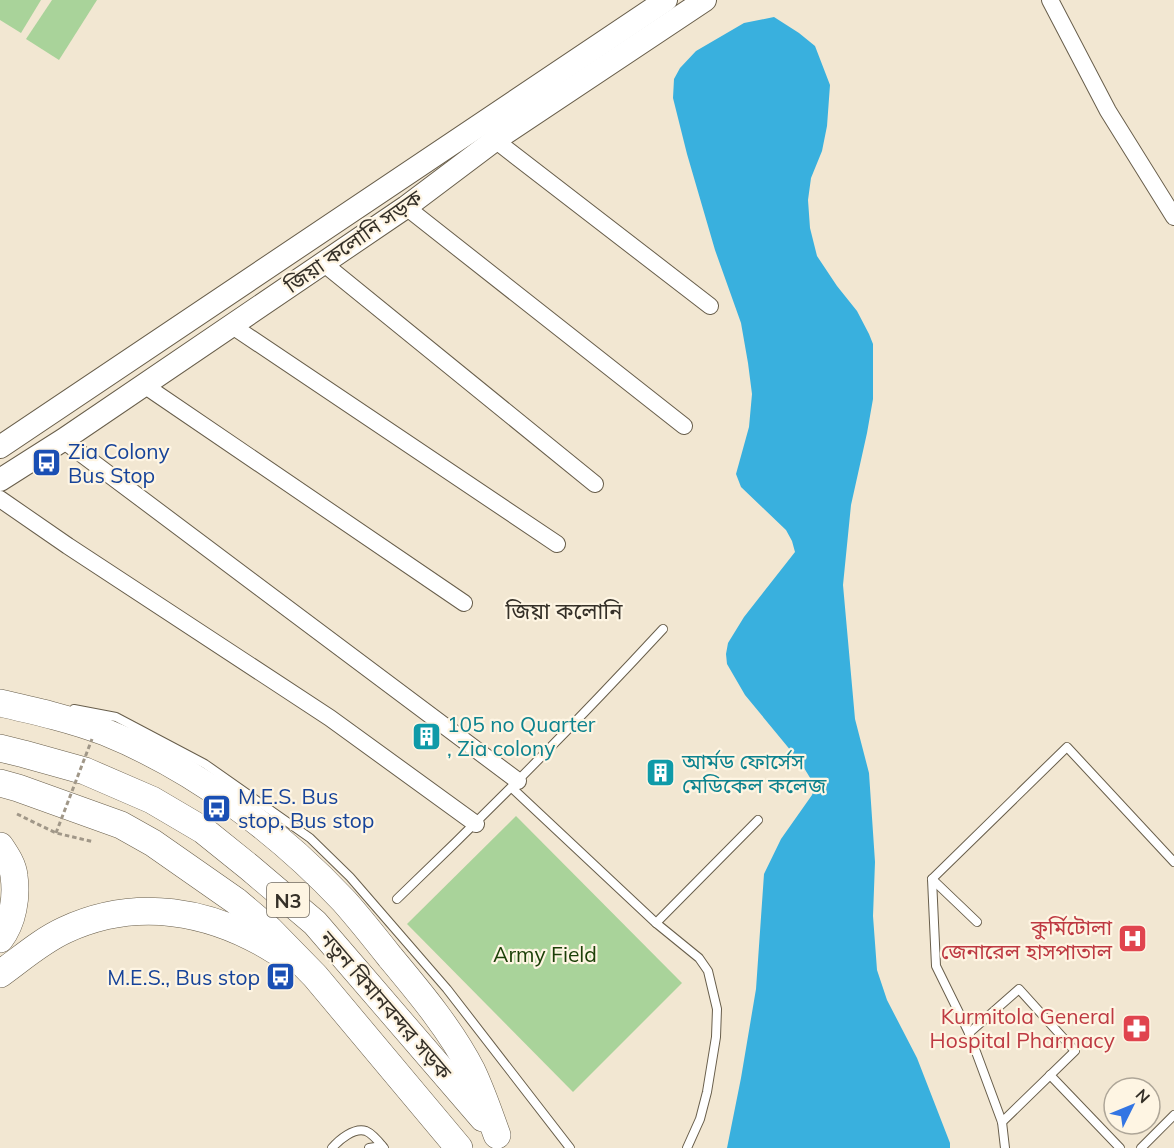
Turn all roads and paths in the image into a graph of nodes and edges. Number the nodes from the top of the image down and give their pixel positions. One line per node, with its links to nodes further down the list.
1 (666, 0): 13 (main road, জিয়া কলোনি সড়ক)
2 (705, 0): 4 (main road, জিয়া কলোনি সড়ক)
3 (1050, 0): 6 (street)
4 (495, 140): 5 (main road, জিয়া কলোনি সড়ক); 8 (street)
5 (406, 207): 7 (main road, জিয়া কলোনি সড়ক); 11 (street)
6 (1174, 217)
7 (324, 263): 9 (main road, জিয়া কলোনি সড়ক); 15 (street)
8 (710, 306)
9 (231, 326): 10 (main road, জিয়া কলোনি সড়ক); 17 (street)
10 (144, 385): 12 (main road, জিয়া কলোনি সড়ক); 18 (street)
11 (684, 426)
12 (63, 440): 14 (main road, জিয়া কলোনি সড়ক); 27 (street)
13 (0, 447)
14 (0, 480)
15 (595, 484)
16 (0, 499): 30 (street)
17 (557, 544)
18 (464, 603)
19 (663, 629): 27 (lane)
20 (0, 695): 21 (lane)
21 (35, 701)
22 (0, 703): 46 (highway)
23 (67, 707): 51 (lane)
24 (92, 739): 31 (path, bridge)
25 (0, 748): 46 (highway, নতুন বিমানবন্দর সড়ক / N3)
26 (0, 783): 41 (highway, নতুন বিমানবন্দর সড়ক / N3)
27 (515, 784): 30 (lane); 37 (lane)
28 (17, 814): 31 (path)
29 (758, 820): 37 (lane)
30 (476, 824): 36 (lane)
31 (56, 833): 32 (path)
32 (94, 842)
33 (0, 846): 39 (highway)
34 (1174, 862): 35 (lane)
35 (932, 879): 38 (lane); 42 (lane)
36 (397, 899)
37 (656, 922): 52 (lane)
38 (976, 922)
39 (0, 939)
40 (0, 974): 41 (highway)
41 (315, 976): 50 (highway, নতুন বিমানবন্দর সড়ক / N3)
42 (969, 1034): 43 (lane); 45 (lane)
43 (1050, 1075): 45 (lane); 54 (lane)
44 (1174, 1114): 55 (lane)
45 (1002, 1122): 53 (lane)
46 (502, 1141)
47 (383, 1147): 48 (lane); 49 (lane)
48 (332, 1148)
49 (369, 1148)
50 (459, 1148)
51 (570, 1148)
52 (687, 1148)
53 (1005, 1148)
54 (1120, 1148)
55 (1141, 1148)

